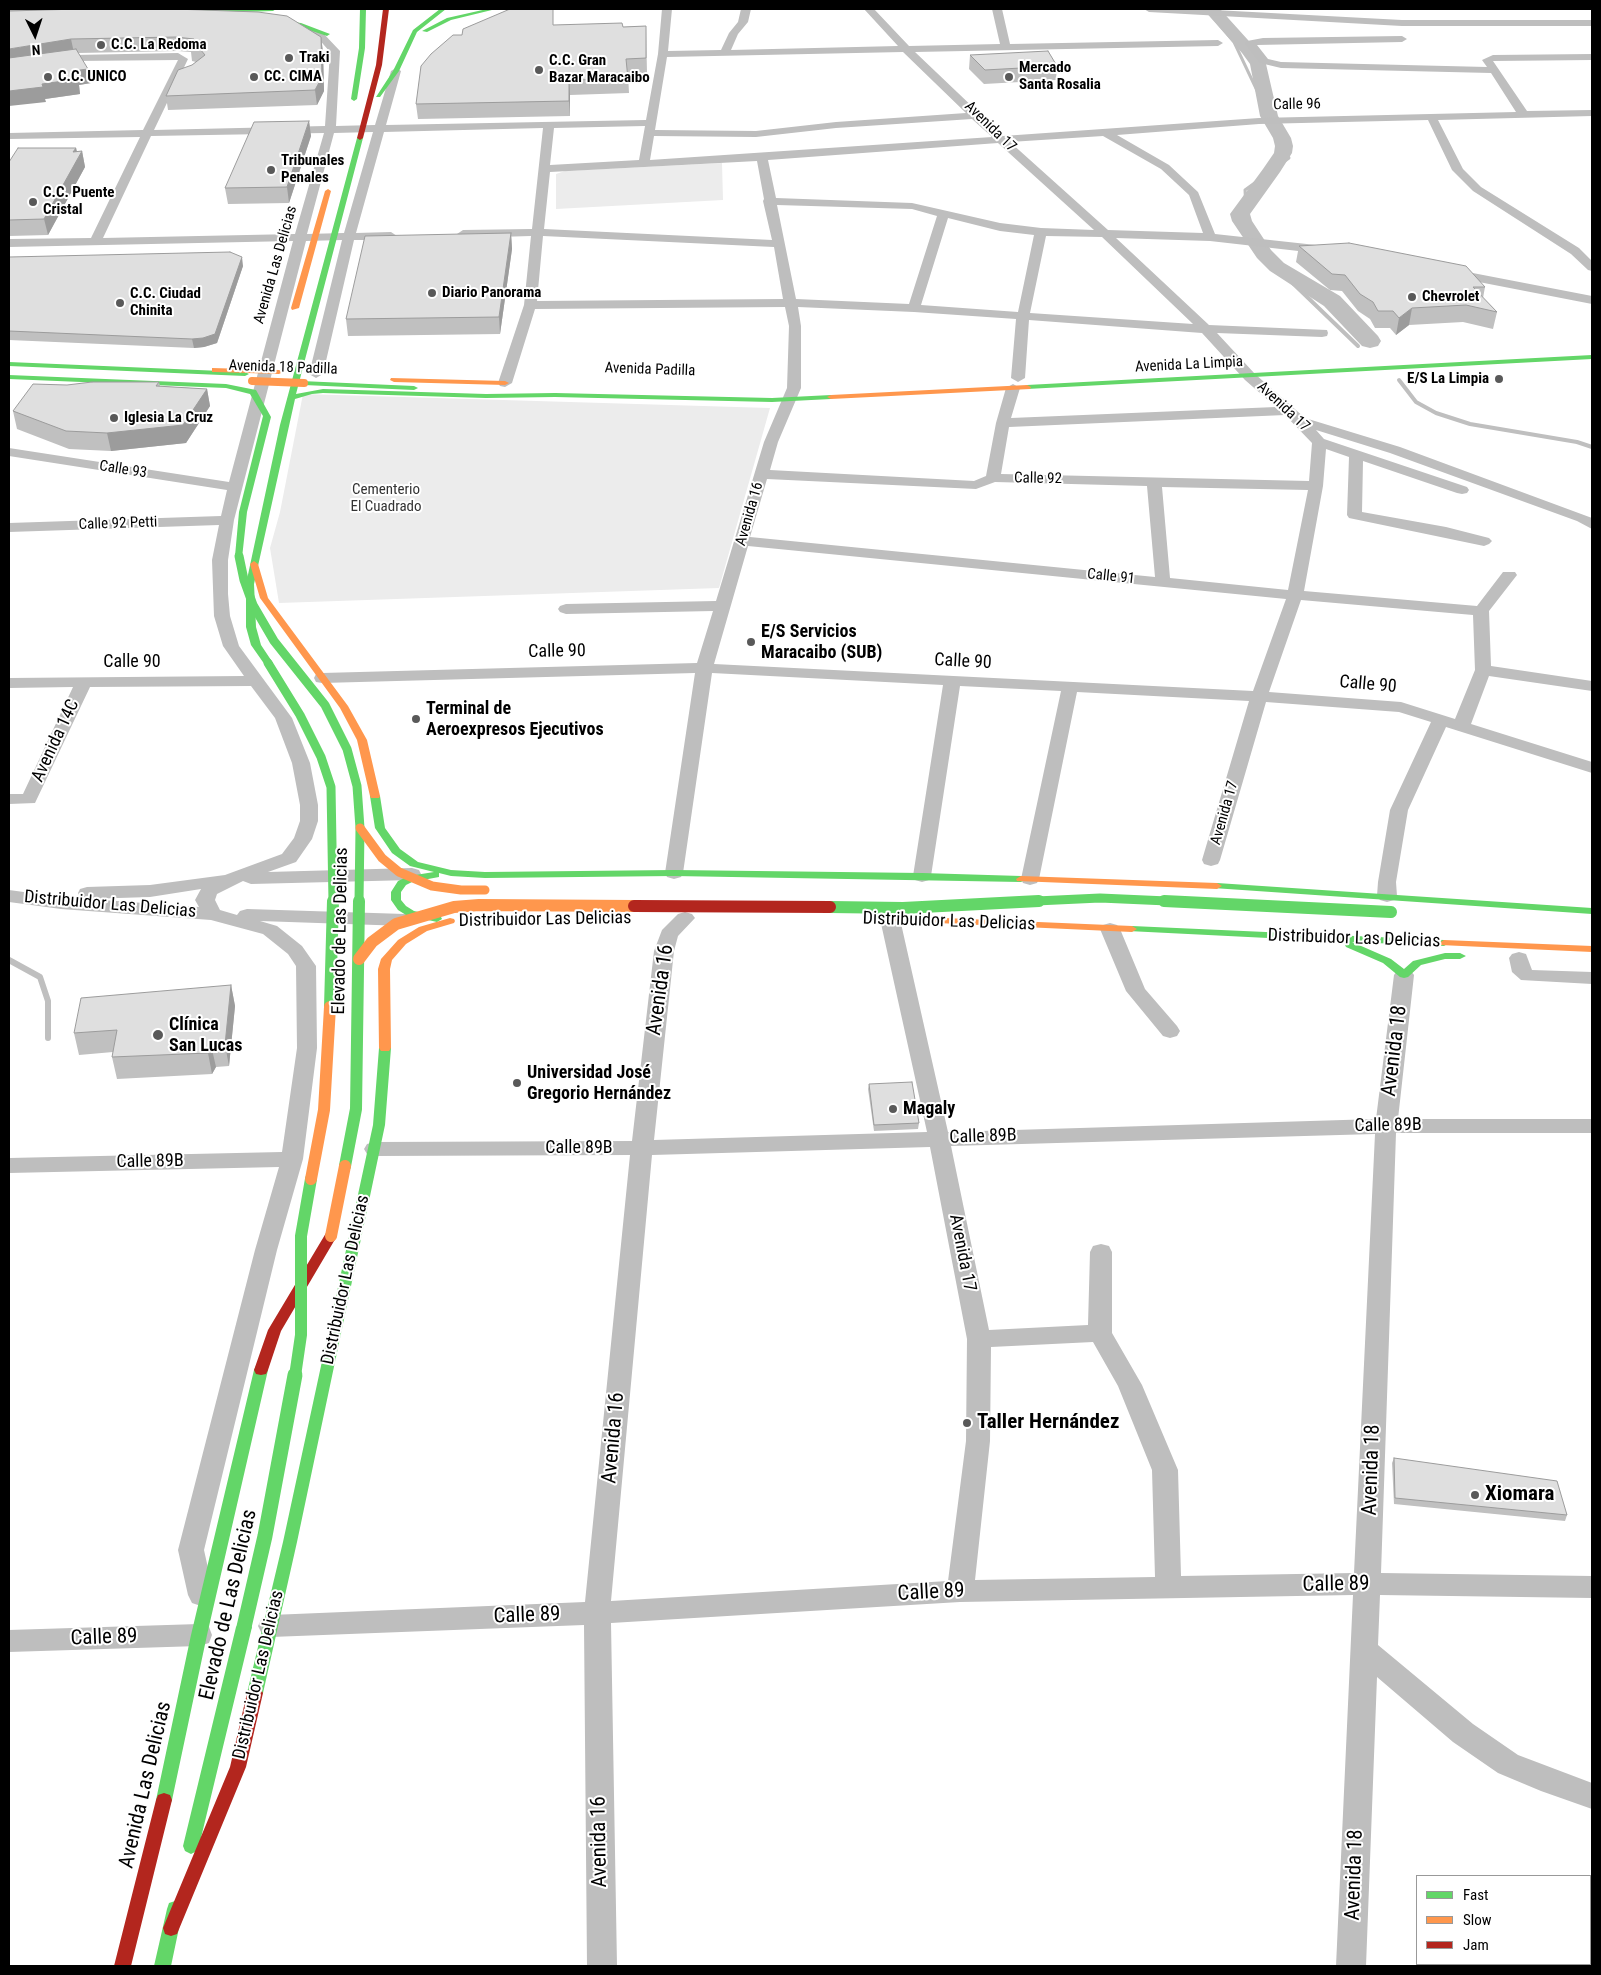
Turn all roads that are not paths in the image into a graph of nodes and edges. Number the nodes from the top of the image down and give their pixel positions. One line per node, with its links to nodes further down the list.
1 (273, 9): 14 (main road)
2 (443, 9): 21 (main road)
3 (493, 9): 21 (main road)
4 (667, 9): 24 (street)
5 (746, 9): 25 (street)
6 (869, 9): 23 (street, Avenida 17)
7 (997, 9): 22 (street)
8 (1148, 9): 16 (street)
9 (9, 10): 12 (street)
10 (386, 11): 33 (main road)
11 (363, 12): 32 (main road)
12 (52, 13): 13 (main road); 17 (main road)
13 (9, 15)
14 (176, 16): 19 (main road); 43 (street, Avenida Las Delicias)
15 (308, 16): 19 (main road)
16 (1402, 19): 18 (street); 29 (street)
17 (9, 20)
18 (1592, 23)
19 (327, 34): 32 (main road)
20 (1218, 43): 22 (street)
21 (407, 46): 30 (main road)
22 (1006, 47): 23 (street)
23 (907, 50): 25 (street); 35 (street, Avenida 17)
24 (663, 54): 25 (street); 42 (street)
25 (726, 54)
26 (1592, 58): 29 (street)
27 (178, 65): 28 (street); 31 (street); 31 (street)
28 (9, 68)
29 (1494, 70): 36 (street)
30 (396, 71): 33 (main road); 41 (street)
31 (172, 82): 45 (street)
32 (351, 109): 39 (main road)
33 (368, 112): 40 (main road)
34 (1592, 113): 36 (street, Calle 96)
35 (978, 115): 42 (street); 47 (street, Avenida 17)
36 (1524, 115): 37 (street, Calle 96)
37 (1432, 118): 44 (street, Calle 96); 68 (street)
38 (549, 124): 41 (street); 42 (street); 51 (street)
39 (347, 128): 40 (street); 43 (street); 48 (main road)
40 (363, 128): 41 (street); 60 (main road)
41 (378, 128): 61 (street)
42 (649, 128): 50 (street)
43 (330, 129): 45 (street); 62 (street, Avenida Las Delicias)
44 (1105, 132): 47 (street, Calle 96); 63 (street)
45 (147, 133): 46 (street); 64 (street)
46 (9, 136)
47 (1002, 140): 49 (street, Calle 96); 58 (street, Avenida 17)
48 (342, 144)
49 (762, 157): 50 (street, Calle 96); 53 (street, Avenida 16)
50 (644, 163): 51 (street, Calle 96)
51 (544, 168): 55 (street)
52 (330, 182): 62 (main road, Avenida Las Delicias)
53 (769, 201): 54 (street); 66 (street, Avenida 16)
54 (944, 213): 56 (street); 73 (street)
55 (538, 232): 57 (street); 66 (street); 72 (street)
56 (1041, 232): 58 (street); 75 (street)
57 (448, 234)
58 (1105, 234): 63 (street); 76 (street, Avenida 17)
59 (398, 236): 61 (street)
60 (334, 237): 61 (street); 62 (street); 86 (main road)
61 (349, 237): 87 (street)
62 (307, 238): 64 (street); 74 (main road, Avenida Las Delicias); 85 (street, Avenida Las Delicias)
63 (1210, 238): 67 (street)
64 (95, 241): 65 (street)
65 (9, 243)
66 (778, 244): 71 (street, Avenida 16)
67 (1340, 252)
68 (1592, 267)
69 (1436, 270): 70 (street)
70 (1591, 297)
71 (790, 303): 72 (street); 73 (street); 93 (street, Avenida 16)
72 (530, 304): 89 (street)
73 (914, 308): 75 (street)
74 (294, 315)
75 (1023, 317): 76 (street); 90 (street)
76 (1206, 329): 77 (street); 83 (street, Avenida 17)
77 (1322, 333)
78 (1592, 348): 83 (main road, Avenida La Limpia)
79 (1592, 357): 83 (main road, Avenida La Limpia)
80 (9, 362): 82 (main road, Avenida 18 Padilla); 85 (main road)
81 (280, 368): 85 (main road); 95 (main road); 98 (main road)
82 (84, 370): 84 (main road, Avenida 18 Padilla); 92 (main road, Avenida 18 Padilla)
83 (1246, 371): 90 (main road, Avenida La Limpia); 97 (street, Avenida 17)
84 (9, 372)
85 (266, 372): 95 (street, Avenida Las Delicias)
86 (297, 374): 87 (main road); 96 (main road)
87 (316, 374): 89 (main road)
88 (9, 377): 95 (main road)
89 (510, 383): 92 (main road, Avenida 18 Padilla)
90 (1015, 383): 93 (main road, Avenida La Limpia); 99 (street)
91 (621, 385): 93 (main road, Avenida Padilla)
92 (450, 386): 94 (main road, Avenida 18 Padilla)
93 (791, 394): 94 (main road, Avenida Padilla); 103 (street, Avenida 16)
94 (555, 395): 96 (main road)
95 (258, 398): 98 (main road); 107 (street, Avenida Las Delicias)
96 (292, 398): 114 (main road)
97 (1294, 416): 99 (street); 100 (street, Avenida 17); 110 (street)
98 (267, 417): 135 (main road, Elevado de Las Delicias, bridge)
99 (1002, 423): 104 (street)
100 (1319, 442): 102 (street); 106 (street, Avenida 17)
101 (9, 452): 107 (street, Calle 93)
102 (1356, 454): 108 (street); 113 (street)
103 (761, 474): 104 (street, Calle 92); 112 (street, Avenida 16)
104 (992, 478): 105 (street, Calle 92)
105 (1154, 481): 106 (street, Calle 92); 116 (street)
106 (1316, 486): 117 (street, Avenida 17)
107 (236, 487): 109 (street, Avenida Las Delicias)
108 (1462, 490)
109 (227, 520): 111 (street, Calle 92 Petti); 124 (street, Distribuidor Las Delicias)
110 (1592, 524)
111 (9, 528)
112 (742, 541): 116 (street, Calle 91); 118 (street, Avenida 16)
113 (1484, 541)
114 (254, 564): 123 (main road); 183 (main road, Elevado de Las Delicias, bridge)
115 (1509, 575): 120 (street)
116 (1163, 582): 117 (street, Calle 91)
117 (1295, 596): 120 (street, Calle 91); 130 (street, Avenida 17)
118 (723, 606): 119 (street); 121 (street, Avenida 16)
119 (566, 608)
120 (1481, 611): 122 (street)
121 (704, 668): 123 (street, Calle 90); 126 (street, Calle 90); 138 (street, Avenida 16)
122 (1483, 670): 128 (street); 132 (street)
123 (322, 678): 137 (main road)
124 (256, 681): 125 (street, Calle 90); 140 (street, Distribuidor Las Delicias)
125 (84, 682): 127 (street, Calle 90); 134 (street, Avenida 14C)
126 (952, 682): 129 (street, Calle 90); 139 (street)
127 (9, 683)
128 (1592, 686)
129 (1070, 687): 130 (street, Calle 90); 141 (street)
130 (1259, 696): 131 (street, Calle 90); 136 (street, Avenida 17)
131 (1440, 720): 132 (street, Calle 90); 145 (street)
132 (1460, 726): 133 (street, Calle 90)
133 (1592, 768)
134 (9, 800)
135 (360, 828): 142 (main road, bridge); 159 (main road, Elevado de Las Delicias, bridge)
136 (1211, 860)
137 (451, 873): 138 (main road); 140 (street); 152 (main road)
138 (674, 873): 139 (main road)
139 (922, 876): 141 (main road)
140 (233, 878): 144 (street, Distribuidor Las Delicias); 148 (street, Distribuidor Las Delicias)
141 (1030, 879): 145 (main road)
142 (500, 890)
143 (936, 895): 147 (main road)
144 (9, 896): 148 (street, Distribuidor Las Delicias)
145 (1393, 907): 146 (main road); 159 (main road, bridge)
146 (1592, 911)
147 (1074, 912)
148 (212, 914): 152 (street); 168 (street, Distribuidor Las Delicias)
149 (682, 918): 166 (street, Avenida 16)
150 (841, 919): 151 (main road, Distribuidor Las Delicias)
151 (890, 919): 153 (main road, Distribuidor Las Delicias); 165 (street, Avenida 17)
152 (455, 920): 167 (main road, Distribuidor Las Delicias)
153 (1110, 929): 154 (main road, Distribuidor Las Delicias); 162 (street)
154 (1334, 939): 155 (main road, Distribuidor Las Delicias); 160 (main road)
155 (1592, 949)
156 (1473, 956): 160 (main road)
157 (1592, 957): 158 (main road)
158 (1515, 958): 161 (street)
159 (359, 959): 178 (main road, Elevado de Las Delicias, bridge)
160 (1404, 975): 163 (street, Avenida 18)
161 (1592, 978)
162 (1170, 1031)
163 (1386, 1126): 164 (street, Calle 89B); 165 (street, Calle 89B); 173 (street, Avenida 18)
164 (1592, 1126)
165 (939, 1138): 166 (street, Calle 89B); 172 (street, Avenida 17)
166 (642, 1148): 167 (street, Calle 89B); 177 (street, Avenida 16)
167 (375, 1149): 179 (main road, Distribuidor Las Delicias)
168 (292, 1159): 169 (street, Calle 89B); 178 (street, Distribuidor Las Delicias)
169 (9, 1165)
170 (1101, 1252): 171 (street)
171 (1100, 1333): 172 (street); 175 (street)
172 (979, 1339): 176 (street, Avenida 17)
173 (1367, 1584): 174 (street, Calle 89); 175 (street, Calle 89); 181 (street, Avenida 18)
174 (1592, 1587)
175 (1168, 1588): 176 (street, Calle 89)
176 (960, 1591): 177 (street, Calle 89)
177 (597, 1613): 179 (street, Calle 89); 186 (street, Avenida 16)
178 (202, 1623): 180 (street, Calle 89); 184 (main road, Avenida Las Delicias)
179 (271, 1626): 183 (main road, Distribuidor Las Delicias)
180 (9, 1641)
181 (1363, 1649): 182 (street); 187 (street, Avenida 18)
182 (1592, 1796)
183 (171, 1928): 185 (main road)
184 (122, 1966)
185 (162, 1966)
186 (602, 1966)
187 (1351, 1966)

